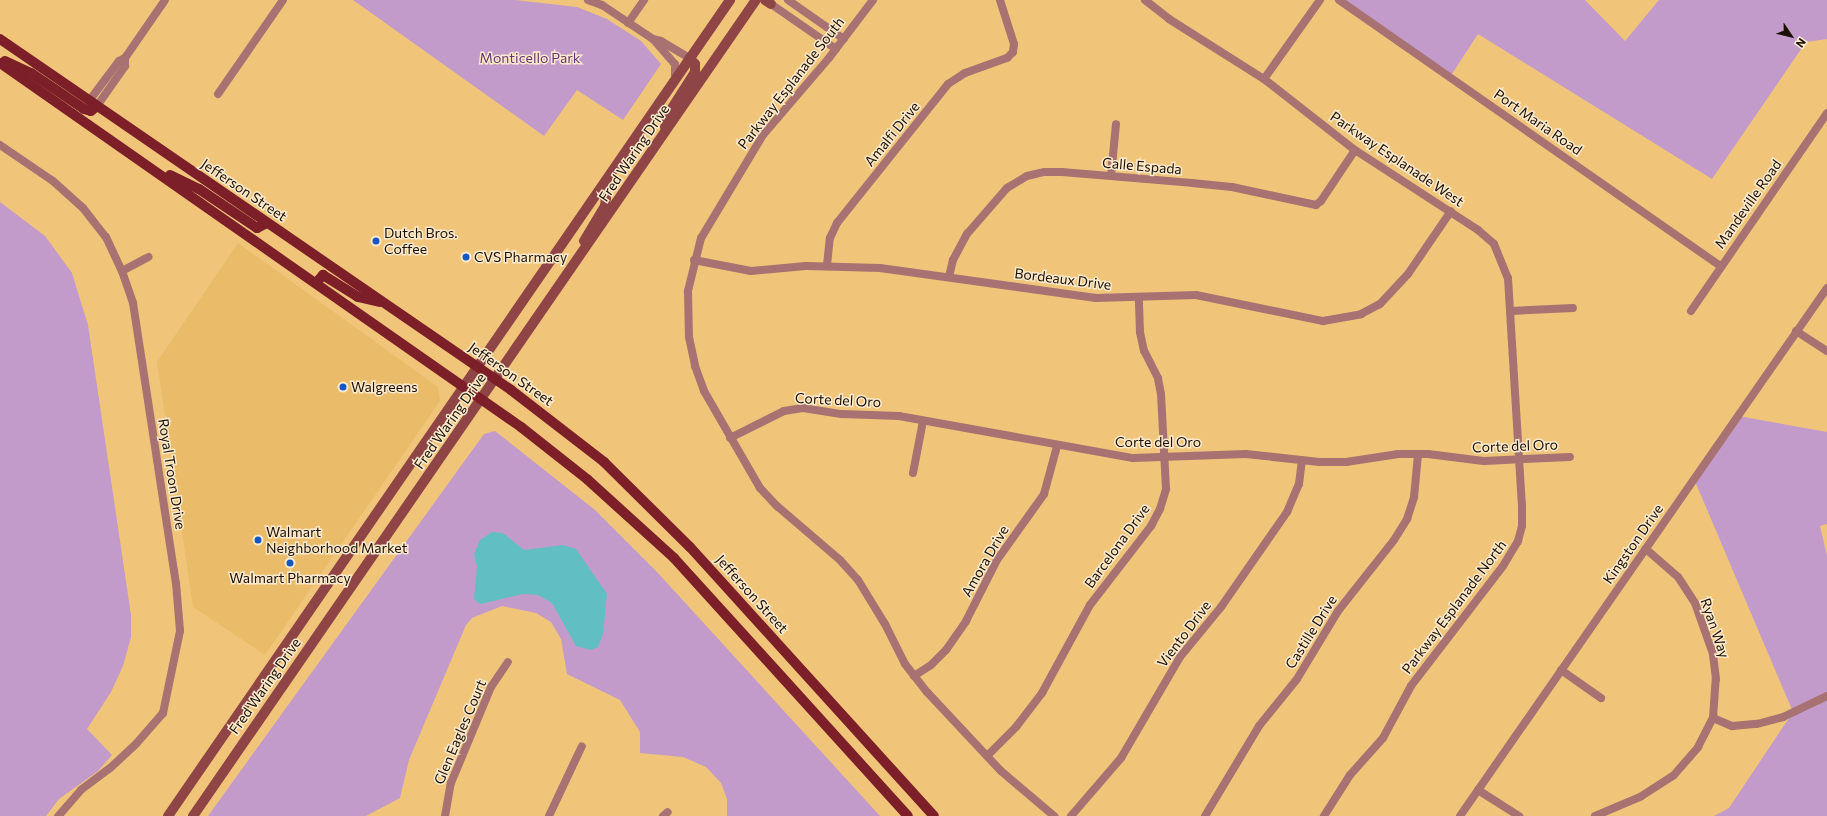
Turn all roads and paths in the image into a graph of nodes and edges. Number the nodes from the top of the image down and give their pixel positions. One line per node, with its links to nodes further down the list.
1 (166, 0): 25 (street)
2 (283, 0): 24 (street)
3 (588, 0): 14 (street)
4 (644, 0): 14 (street)
5 (730, 0): 20 (main road, Fred Waring Drive)
6 (756, 0): 28 (main road, Fred Waring Drive)
7 (788, 0): 16 (street)
8 (873, 0): 16 (street, Parkway Esplanade South)
9 (1000, 0): 39 (street, Amalfi Drive)
10 (1145, 0): 23 (street, Parkway Esplanade West)
11 (1320, 0): 23 (street)
12 (1339, 0): 40 (street, Port Maria Road)
13 (768, 2): 18 (street)
14 (628, 23): 17 (street)
15 (0, 38): 25 (main road, Jefferson Street)
16 (844, 39): 18 (street, Parkway Esplanade South)
17 (653, 40): 20 (street); 22 (street)
18 (836, 49): 38 (street, Parkway Esplanade South)
19 (0, 58): 25 (main road)
20 (689, 58): 22 (main road, Fred Waring Drive); 28 (main road)
21 (0, 62): 31 (main road)
22 (675, 79): 33 (main road, Fred Waring Drive)
23 (1264, 79): 30 (street, Parkway Esplanade West)
24 (218, 94)
25 (93, 103): 35 (main road, Jefferson Street)
26 (1827, 113): 40 (street, Mandeville Road)
27 (1116, 124): 32 (street)
28 (660, 140): 37 (main road, Fred Waring Drive)
29 (0, 145): 41 (street, Royal Troon Drive)
30 (1355, 150): 32 (street, Calle Espada); 34 (street, Parkway Esplanade West)
31 (141, 161): 35 (main road); 43 (main road)
32 (1111, 176): 42 (street, Calle Espada)
33 (599, 191): 37 (main road); 52 (main road, Fred Waring Drive)
34 (1452, 211): 45 (street, Bordeaux Drive); 48 (street, Parkway Esplanade West)
35 (267, 222): 46 (main road, Jefferson Street)
36 (148, 257): 41 (street)
37 (578, 260): 53 (main road, Fred Waring Drive)
38 (694, 260): 39 (street, Bordeaux Drive); 58 (street, Parkway Esplanade South)
39 (827, 266): 42 (street, Bordeaux Drive)
40 (1721, 266): 49 (street, Mandeville Road)
41 (122, 271): 76 (street, Royal Troon Drive)
42 (949, 277): 45 (street, Bordeaux Drive)
43 (316, 283): 46 (main road); 54 (main road)
44 (1827, 288): 50 (street, Kingston Drive)
45 (1139, 297): 61 (street, Barcelona Drive)
46 (385, 304): 52 (main road, Jefferson Street)
47 (1572, 308): 48 (street)
48 (1511, 311): 55 (street, Parkway Esplanade West)
49 (1691, 311)
50 (1796, 331): 51 (street); 66 (street, Kingston Drive)
51 (1827, 351)
52 (477, 367): 53 (main road, Jefferson Street); 54 (main road, Fred Waring Drive)
53 (495, 380): 56 (main road, Fred Waring Drive); 82 (main road, Jefferson Street)
54 (464, 386): 56 (main road); 77 (main road, Fred Waring Drive)
55 (1515, 387): 64 (street, Parkway Esplanade North)
56 (482, 399): 78 (main road, Fred Waring Drive); 81 (main road)
57 (923, 421): 58 (street, Corte del Oro); 59 (street, Corte del Oro); 65 (street)
58 (730, 438): 69 (street, Parkway Esplanade South)
59 (1057, 446): 61 (street, Corte del Oro); 69 (street, Amora Drive)
60 (1418, 455): 63 (street, Corte del Oro); 64 (street, Corte del Oro); 85 (street, Castille Drive)
61 (1166, 457): 63 (street, Corte del Oro); 74 (street, Barcelona Drive)
62 (1570, 457): 64 (street, Corte del Oro)
63 (1302, 460): 84 (street, Viento Drive)
64 (1520, 460): 86 (street, Parkway Esplanade North)
65 (913, 474)
66 (1646, 549): 68 (street, Kingston Drive); 72 (street, Ryan Way)
67 (508, 662): 79 (street, Glen Eagles Court)
68 (1560, 670): 71 (street); 75 (street, Kingston Drive)
69 (914, 676): 74 (street, Parkway Esplanade South)
70 (1827, 696): 72 (street)
71 (1601, 698)
72 (1713, 718): 89 (street, Ryan Way)
73 (582, 746): 80 (street)
74 (986, 756): 83 (street, Parkway Esplanade South)
75 (1478, 790): 87 (street, Kingston Drive); 88 (street)
76 (58, 816)
77 (168, 816)
78 (193, 816)
79 (445, 816)
80 (548, 816)
81 (908, 816)
82 (934, 816)
83 (1054, 816)
84 (1071, 816)
85 (1205, 816)
86 (1324, 816)
87 (1460, 816)
88 (1519, 816)
89 (1595, 816)

